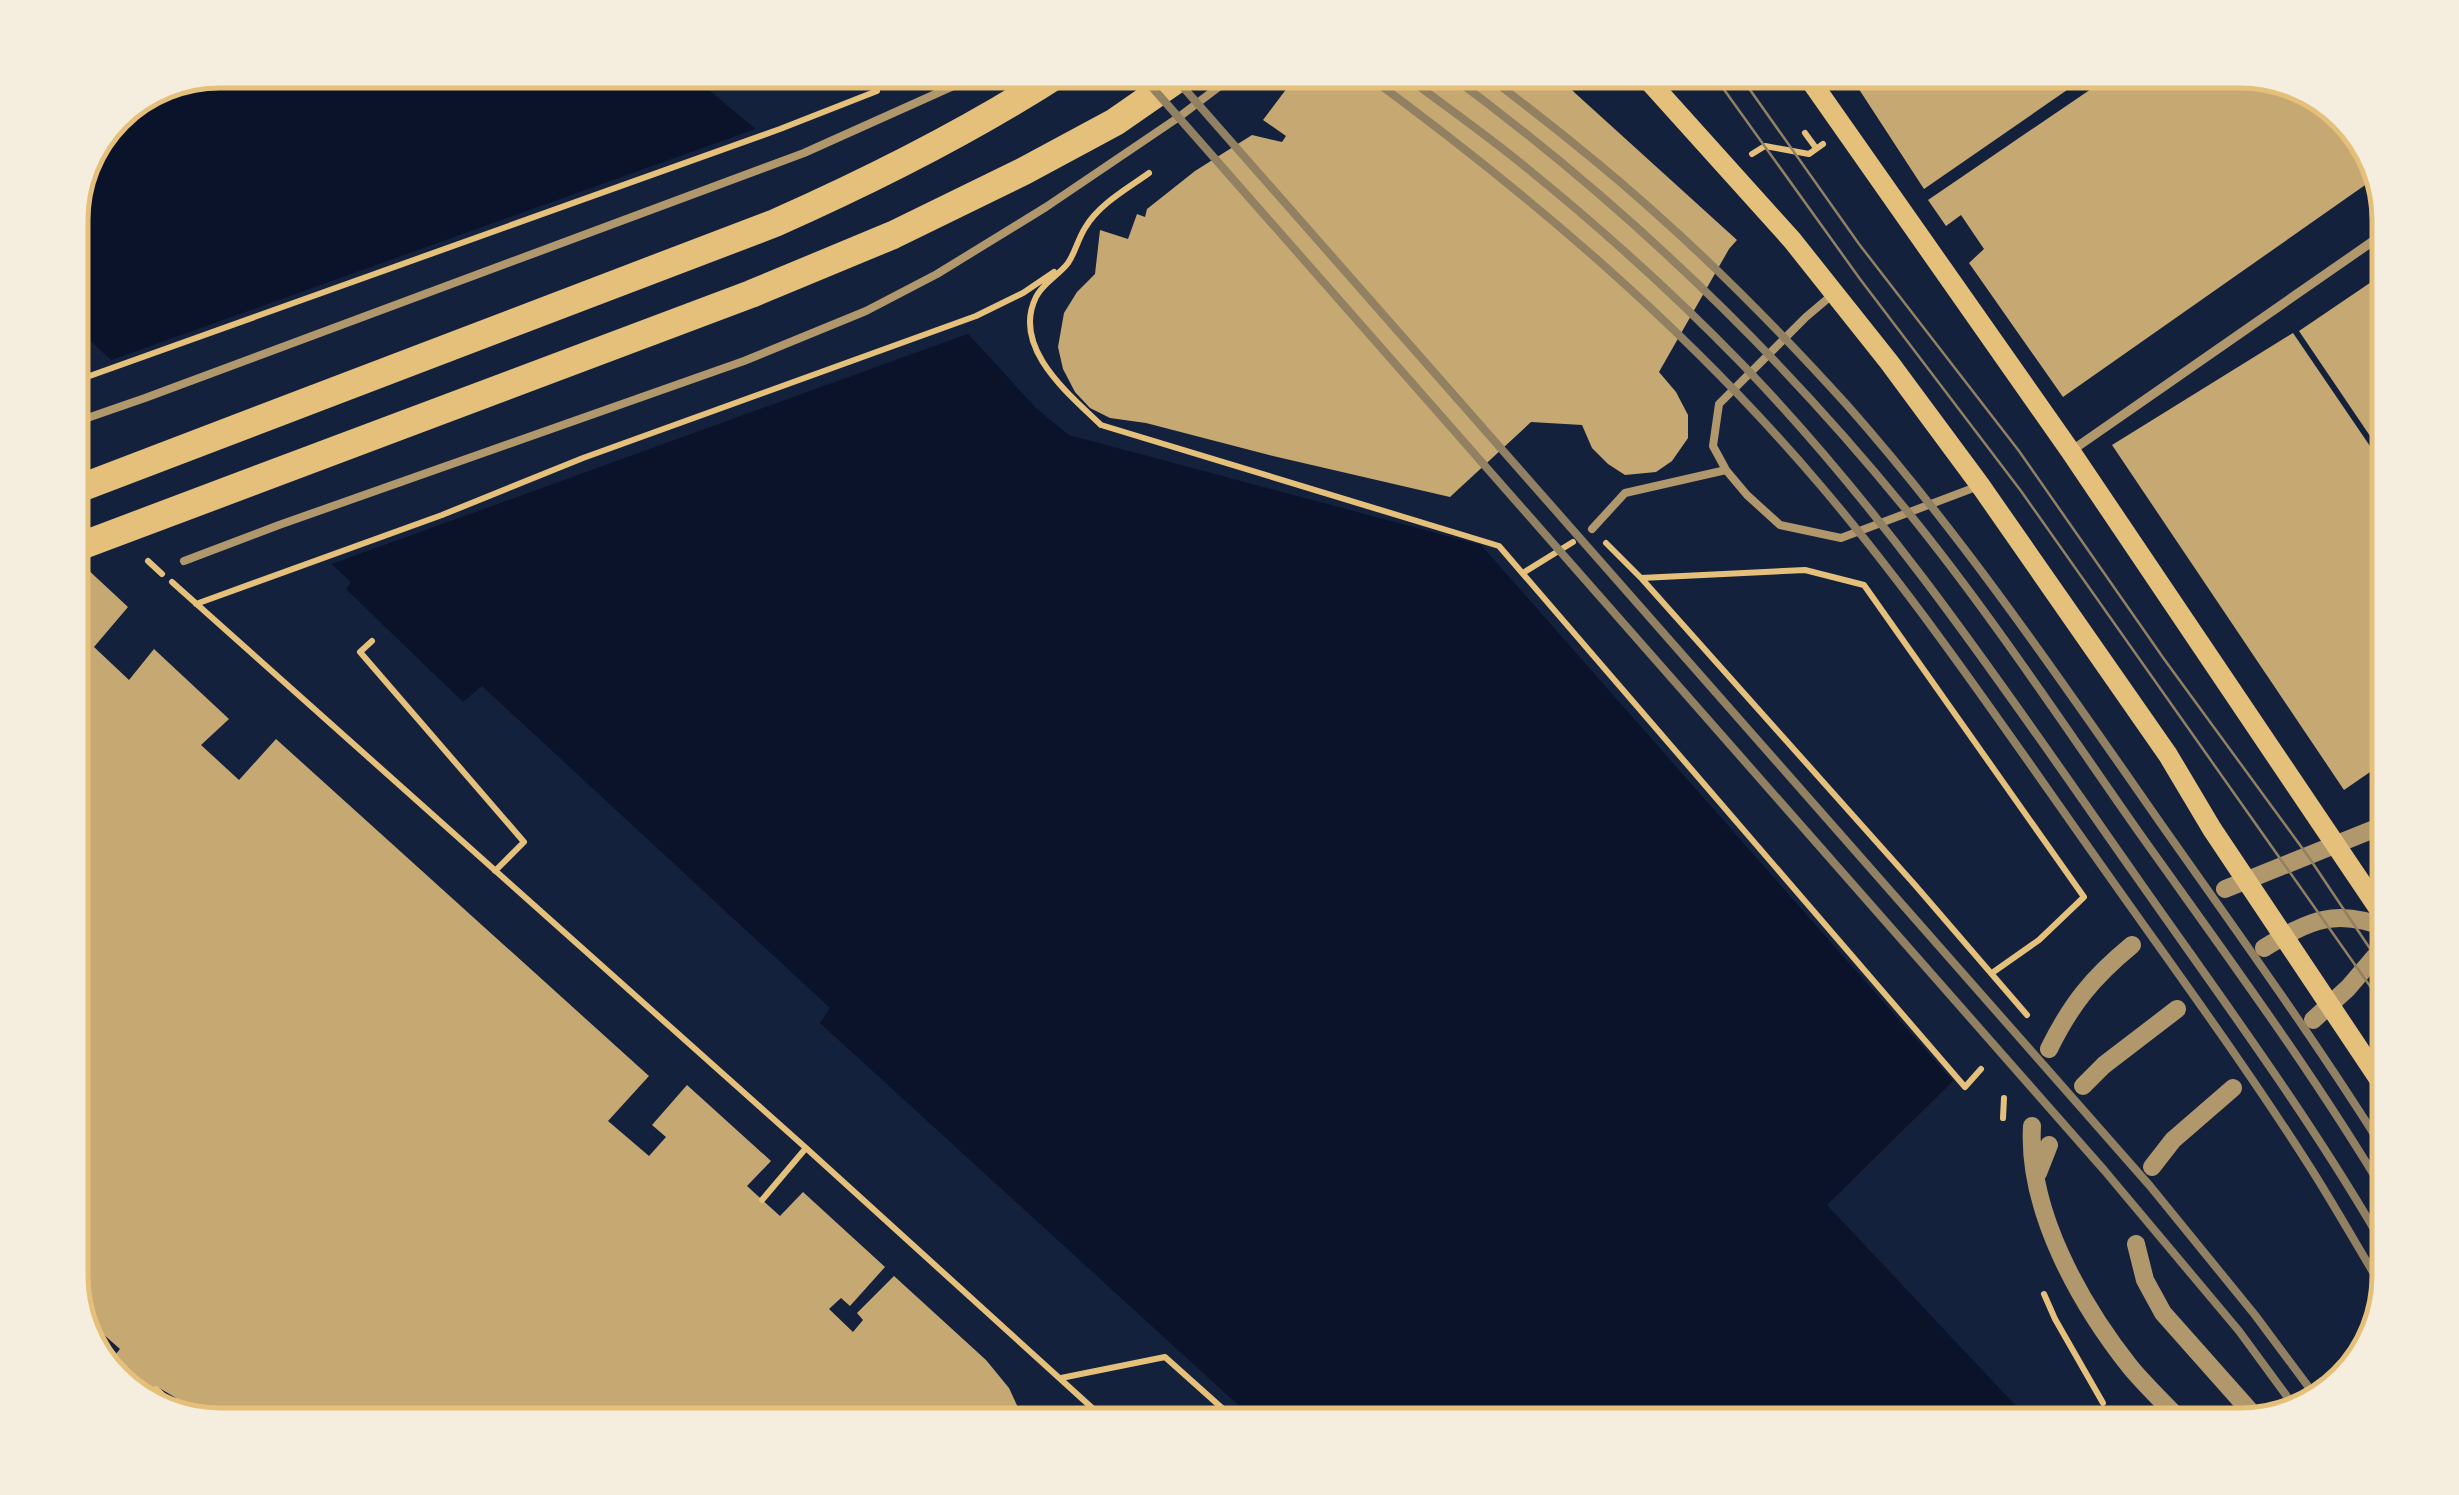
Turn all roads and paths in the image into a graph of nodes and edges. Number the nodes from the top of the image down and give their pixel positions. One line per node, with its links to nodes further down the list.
1 (949, 88): 15 (lane)
2 (1034, 88): 18 (highway)
3 (1164, 88): 21 (highway)
4 (1218, 88): 22 (lane)
5 (1655, 88): 13 (main road)
6 (1824, 88): 16 (main road)
7 (880, 90): 14 (path)
8 (1805, 133): 9 (path)
9 (1743, 144)
10 (1150, 174): 12 (path)
11 (2371, 243): 16 (street)
12 (1068, 263): 24 (path); 26 (path)
13 (1835, 292): 17 (lane); 19 (main road)
14 (88, 377)
15 (88, 418)
16 (2071, 452): 29 (main road)
17 (1726, 470): 19 (lane); 20 (lane)
18 (88, 485)
19 (1980, 485): 31 (main road)
20 (1592, 529): 24 (path); 25 (path)
21 (88, 543)
22 (184, 560)
23 (148, 561): 26 (path)
24 (1523, 572): 46 (path)
25 (1641, 578): 39 (path); 39 (path)
26 (196, 604): 30 (path)
27 (372, 641): 30 (path)
28 (2372, 831): 29 (street)
29 (2336, 846): 31 (street); 33 (main road)
30 (495, 870): 51 (path)
31 (2248, 880): 32 (street); 35 (main road)
32 (2226, 889)
33 (2372, 900)
34 (2372, 922): 35 (street)
35 (2283, 936): 37 (street); 40 (main road)
36 (2132, 945): 44 (street)
37 (2264, 948)
38 (2372, 959): 40 (street)
39 (1992, 973): 42 (path)
40 (2330, 1005): 43 (street); 45 (main road)
41 (2177, 1009): 47 (street)
42 (2028, 1015)
43 (2313, 1020)
44 (2050, 1049)
45 (2372, 1068)
46 (1981, 1069)
47 (2083, 1086)
48 (2233, 1088): 52 (street)
49 (2032, 1126): 53 (street)
50 (2048, 1145): 53 (street)
51 (806, 1148): 54 (path); 56 (path)
52 (2152, 1167)
53 (2036, 1178): 62 (street)
54 (762, 1200)
55 (2136, 1244): 59 (street)
56 (1060, 1378): 60 (path); 61 (path)
57 (156, 1389): 58 (path)
58 (160, 1393)
59 (2247, 1407)
60 (1093, 1408)
61 (1222, 1408)
62 (2169, 1408)

